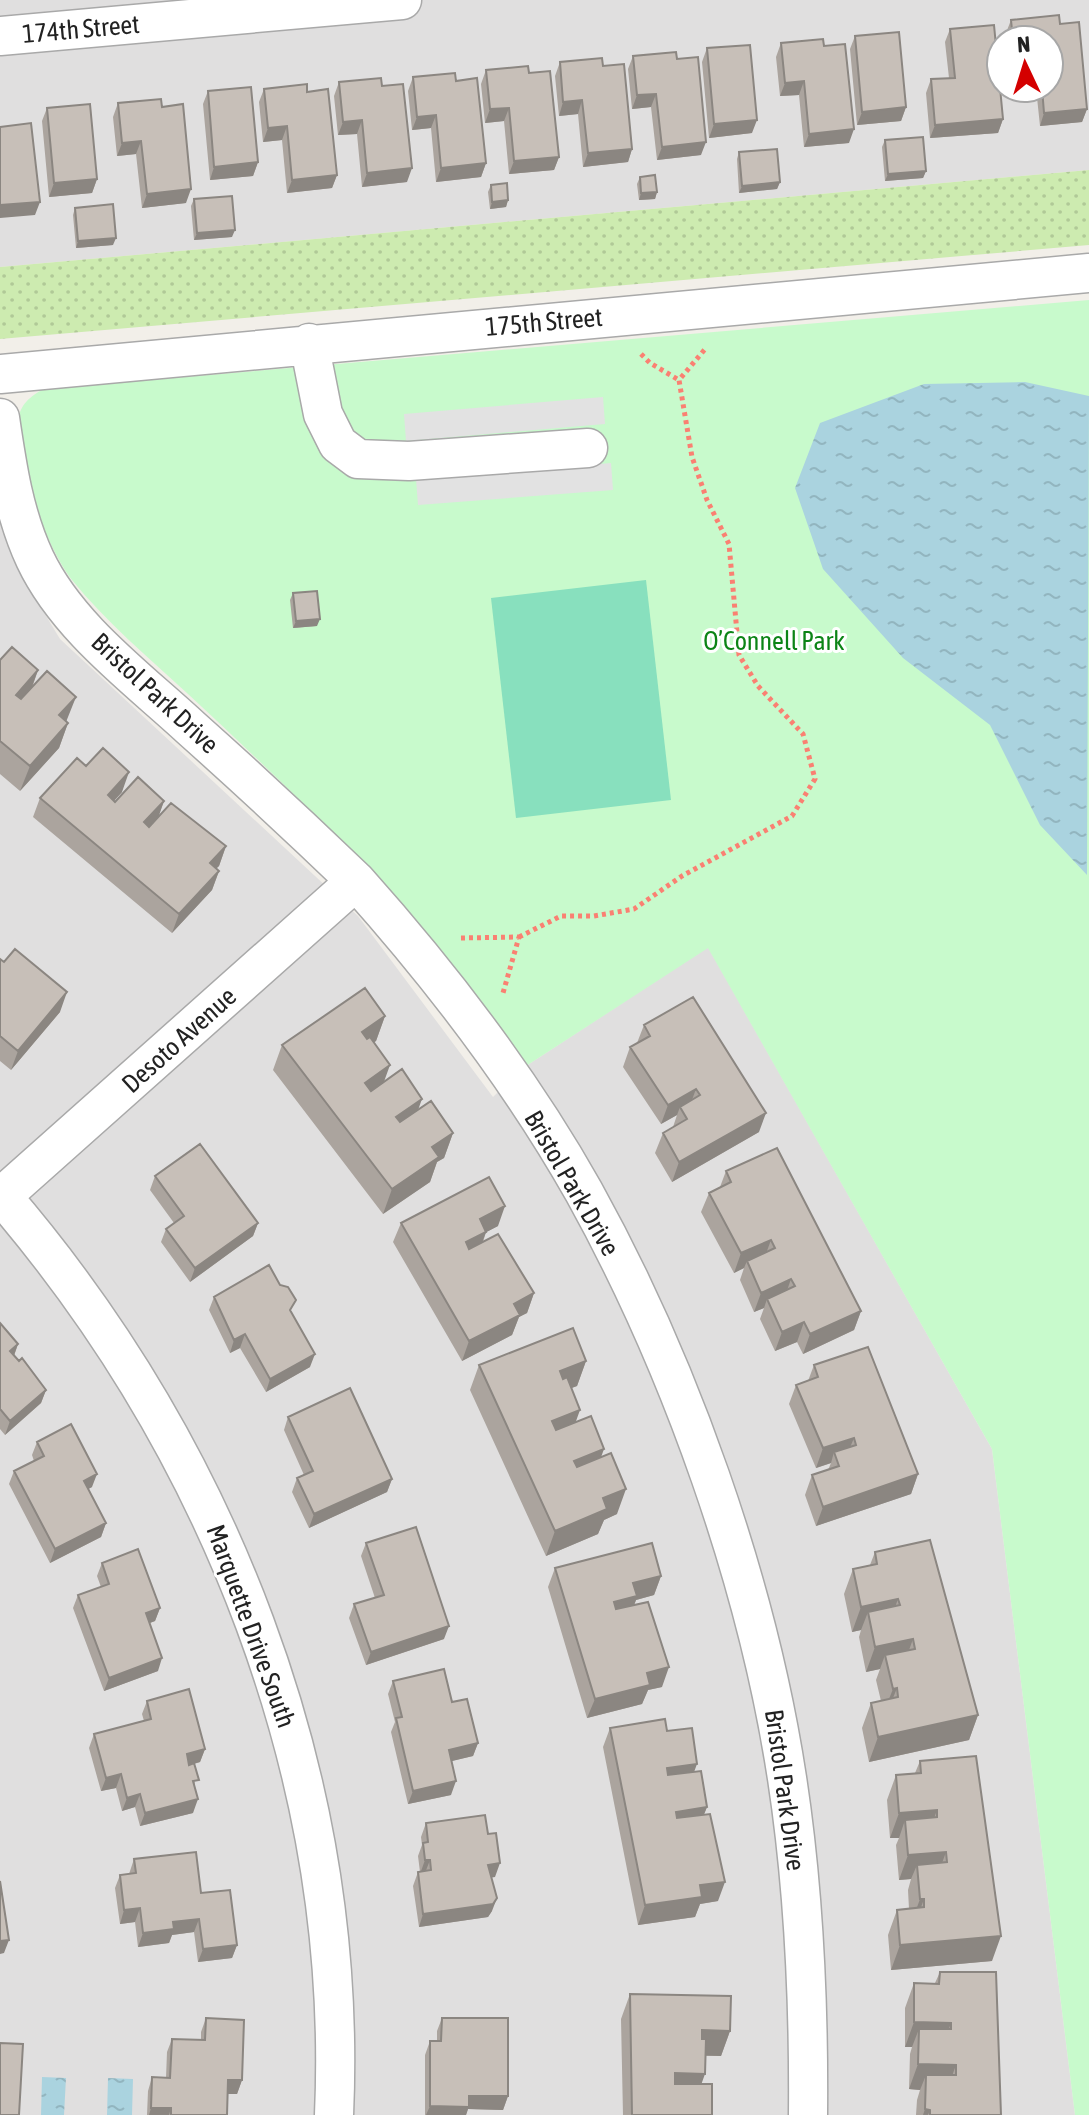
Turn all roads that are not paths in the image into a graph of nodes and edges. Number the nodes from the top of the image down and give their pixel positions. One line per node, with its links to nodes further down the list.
1 (402, 0): 2 (street, 174th Street)
2 (340, 3): 3 (street, 174th Street)
3 (0, 36)
4 (1089, 273): 5 (street, 175th Street)
5 (309, 343): 6 (street, 175th Street); 8 (street)
6 (0, 374)
7 (0, 418): 9 (street, Bristol Park Drive)
8 (588, 448)
9 (356, 881): 10 (street, Desoto Avenue); 12 (street, Bristol Park Drive)
10 (1, 1196): 11 (street, Marquette Drive South)
11 (334, 2115)
12 (808, 2115)

